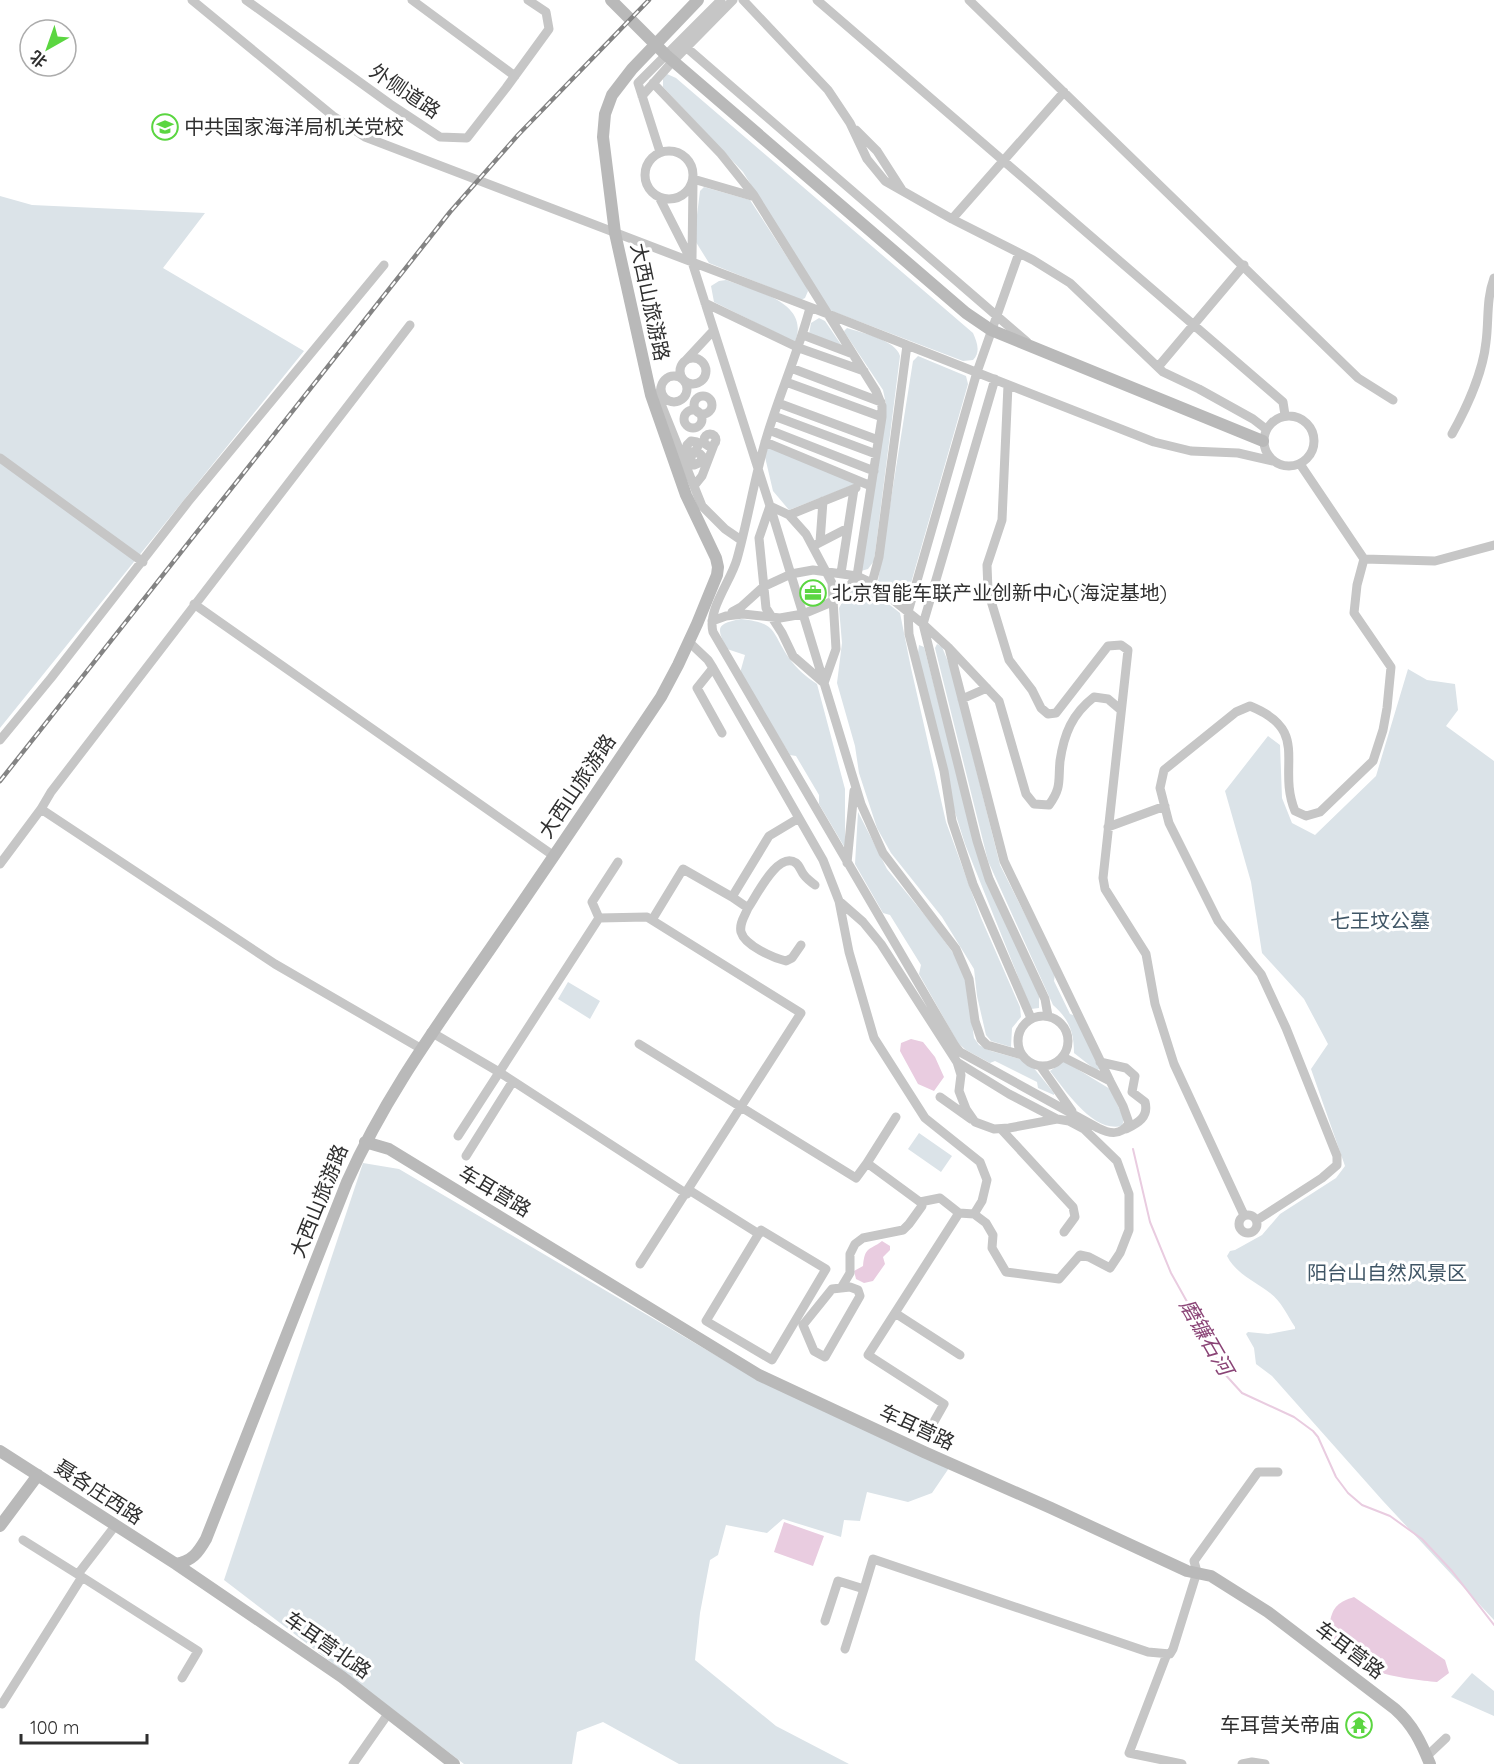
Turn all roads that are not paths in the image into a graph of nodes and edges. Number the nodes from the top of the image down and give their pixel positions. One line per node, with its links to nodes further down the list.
1 (192, 0): 26 (street)
2 (246, 0): 16 (street, 外侧道路)
3 (412, 0): 16 (street)
4 (528, 0): 16 (street, 外侧道路)
5 (611, 0): 13 (street)
6 (721, 0): 12 (street)
7 (733, 0): 14 (street)
8 (742, 0): 25 (street)
9 (817, 0): 21 (street)
10 (969, 0): 18 (street)
11 (699, 2): 12 (street); 13 (street, 大西山旅游路)
12 (710, 13): 15 (street)
13 (655, 44): 15 (street); 26 (street, 大西山旅游路)
14 (687, 48): 15 (street); 35 (street)
15 (669, 58): 17 (street); 19 (street); 38 (street)
16 (515, 76)
17 (653, 83): 19 (street); 24 (street)
18 (1064, 92): 21 (street); 30 (street)
19 (642, 96): 20 (street)
20 (660, 152): 22 (street); 23 (street)
21 (1002, 160): 25 (street); 36 (street)
22 (693, 181): 23 (street); 24 (street); 28 (street)
23 (659, 197): 28 (street)
24 (755, 197): 34 (street)
25 (952, 219): 27 (street)
26 (615, 234): 28 (street); 105 (street, 大西山旅游路)
27 (1019, 253): 35 (street); 46 (street)
28 (692, 262): 32 (street); 33 (street)
29 (384, 265): 90 (street)
30 (1244, 265): 36 (street); 55 (street)
31 (1494, 278): 63 (street)
32 (705, 303): 39 (street); 43 (street)
33 (810, 308): 34 (street); 40 (street)
34 (828, 314): 42 (street); 44 (street)
35 (996, 316): 38 (street); 41 (street)
36 (1193, 324): 46 (street); 58 (street)
37 (410, 325): 98 (street)
38 (991, 330): 41 (street); 49 (street)
39 (713, 331): 45 (street); 75 (street)
40 (803, 335): 43 (street); 44 (street)
41 (1028, 344): 64 (street)
42 (907, 345): 49 (street); 95 (street)
43 (799, 348): 47 (street); 48 (street)
44 (853, 354): 48 (street)
45 (685, 361): 51 (street); 51 (street)
46 (1158, 367): 64 (street)
47 (791, 368): 52 (street); 56 (street)
48 (864, 371): 56 (street)
49 (977, 372): 50 (street); 99 (street)
50 (995, 379): 53 (street); 104 (street)
51 (683, 380): 54 (street); 54 (street)
52 (786, 382): 57 (street); 60 (street)
53 (1008, 385): 72 (street); 113 (street)
54 (661, 387): 65 (street)
55 (1393, 400)
56 (880, 402): 60 (street)
57 (778, 403): 59 (street); 66 (street)
58 (1285, 415): 64 (street); 73 (street)
59 (774, 416): 62 (street); 70 (street)
60 (882, 417): 66 (street)
61 (694, 428): 61 (street); 65 (street)
62 (769, 430): 68 (street); 76 (street)
63 (1452, 434)
64 (1264, 435): 72 (street)
65 (675, 436): 74 (street)
66 (878, 440): 70 (street)
67 (715, 442): 78 (street)
68 (765, 442): 75 (street); 77 (street)
69 (695, 453): 74 (street)
70 (876, 454): 76 (street)
71 (0, 458): 90 (street)
72 (1273, 461): 73 (street)
73 (1300, 464): 89 (street)
74 (692, 466): 78 (street)
75 (757, 469): 82 (street); 86 (street)
76 (874, 471): 77 (street)
77 (869, 485): 79 (street); 94 (street)
78 (694, 486): 86 (street)
79 (854, 489): 80 (street); 83 (street)
80 (840, 494): 81 (street); 83 (street)
81 (823, 501): 84 (street); 87 (street)
82 (770, 506): 84 (street); 93 (street); 96 (street)
83 (851, 506): 85 (street)
84 (789, 515): 87 (street)
85 (848, 528): 87 (street); 92 (street)
86 (741, 540): 103 (street)
87 (816, 544): 91 (street)
88 (1494, 544): 89 (street)
89 (1364, 559): 117 (street)
90 (143, 562): 115 (street)
91 (826, 571): 92 (street); 93 (street); 97 (street)
92 (841, 573): 94 (street)
93 (791, 574): 96 (street); 100 (street)
94 (858, 576): 95 (street); 97 (street)
95 (872, 583): 99 (street)
96 (763, 586): 101 (street); 102 (street)
97 (832, 601): 100 (street); 110 (street)
98 (194, 604): 118 (street); 121 (street)
99 (908, 612): 104 (street); 107 (street)
100 (803, 614): 102 (street); 110 (street)
101 (726, 616): 102 (street); 103 (street)
102 (772, 617): 110 (street)
103 (712, 621): 123 (street)
104 (923, 624): 106 (street); 108 (street)
105 (689, 642): 109 (street); 121 (street, 大西山旅游路)
106 (929, 645): 107 (street); 132 (street)
107 (912, 646): 133 (street)
108 (949, 648): 111 (street); 112 (street)
109 (713, 668): 114 (street); 119 (street)
110 (824, 683): 116 (street)
111 (987, 688): 112 (street); 113 (street)
112 (962, 699): 140 (street)
113 (1121, 710): 120 (street)
114 (723, 733)
115 (0, 740)
116 (855, 785): 123 (street); 137 (street)
117 (1165, 806): 120 (street); 162 (street)
118 (40, 809): 124 (street); 136 (street)
119 (799, 818): 126 (street); 127 (street)
120 (1108, 827): 161 (street)
121 (554, 856): 134 (street, 大西山旅游路)
122 (618, 862): 129 (street)
123 (847, 863): 147 (street)
124 (0, 864)
125 (815, 885): 128 (street)
126 (732, 897): 128 (street); 130 (street)
127 (839, 901): 139 (street); 160 (street)
128 (748, 909): 131 (street)
129 (599, 918): 130 (street); 142 (street)
130 (652, 920): 146 (street)
131 (801, 945)
132 (1048, 1016): 133 (street); 138 (street)
133 (1031, 1018): 137 (street)
134 (431, 1032): 136 (street, 大西山旅游路); 142 (street)
135 (639, 1044): 146 (street)
136 (420, 1048): 154 (street, 大西山旅游路)
137 (1022, 1055): 141 (street)
138 (1063, 1057): 141 (street); 144 (street)
139 (957, 1062): 149 (street); 150 (street)
140 (1100, 1062): 144 (street); 152 (street)
141 (1041, 1067): 147 (street)
142 (499, 1072): 143 (street); 153 (street)
143 (513, 1081): 155 (street); 157 (street)
144 (1110, 1081): 152 (street)
145 (940, 1097): 150 (street)
146 (741, 1108): 156 (street); 157 (street)
147 (1073, 1113): 152 (street)
148 (896, 1117): 156 (street)
149 (1057, 1119): 151 (street); 160 (street)
150 (975, 1122): 151 (street)
151 (1001, 1129): 163 (street)
152 (1122, 1132)
153 (458, 1136)
154 (365, 1142): 176 (street, 大西山旅游路); 177 (street, 车耳营路)
155 (466, 1156)
156 (867, 1163): 158 (street)
157 (688, 1192): 164 (street); 165 (street)
158 (920, 1202): 159 (street); 166 (street)
159 (959, 1213): 160 (street); 167 (street)
160 (974, 1214)
161 (1244, 1215): 162 (street); 162 (street)
162 (1257, 1220)
163 (1064, 1232)
164 (759, 1234): 164 (street)
165 (640, 1264)
166 (841, 1288): 166 (street)
167 (895, 1313): 168 (street); 169 (street)
168 (960, 1355)
169 (931, 1427)
170 (0, 1451): 172 (street, 聂各庄西路)
171 (1278, 1472): 177 (street)
172 (38, 1475): 173 (street); 174 (street, 聂各庄西路)
173 (0, 1526)
174 (115, 1526): 176 (street, 聂各庄西路); 178 (street)
175 (23, 1540): 178 (street)
176 (176, 1564): 185 (street, 车耳营北路)
177 (1197, 1572): 182 (street); 187 (street, 车耳营路)
178 (80, 1576): 183 (street); 184 (street)
179 (864, 1589): 180 (street); 181 (street); 182 (street)
180 (825, 1621)
181 (845, 1648)
182 (1167, 1654): 190 (street)
183 (182, 1678)
184 (2, 1704)
185 (388, 1714): 188 (street); 189 (street, 车耳营北路)
186 (1446, 1738): 187 (street)
187 (1428, 1760)
188 (353, 1764)
189 (454, 1764)
190 (1182, 1764)
191 (1242, 1764): 192 (street)
192 (1265, 1764)

